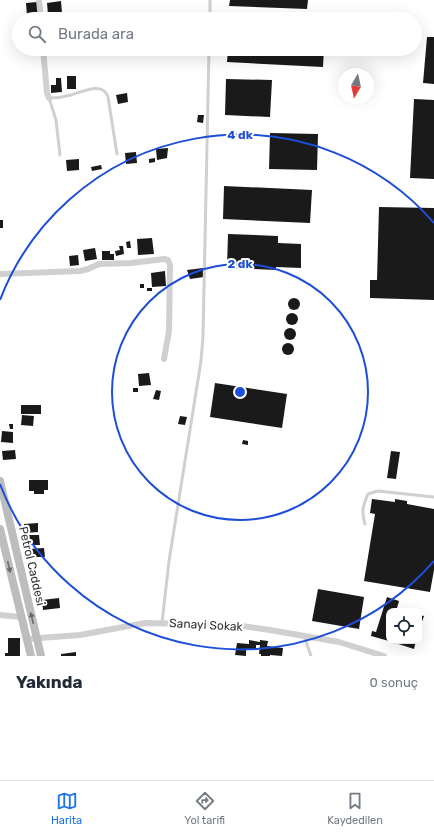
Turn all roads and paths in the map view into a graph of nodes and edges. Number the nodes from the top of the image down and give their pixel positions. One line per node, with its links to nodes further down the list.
1 (39, 0): 3 (street)
2 (210, 0): 4 (lane)
3 (40, 12)
4 (210, 12)
5 (44, 56): 7 (street)
6 (209, 56): 18 (lane)
7 (49, 98): 8 (lane); 9 (lane)
8 (117, 154)
9 (60, 155)
10 (0, 274): 11 (street)
11 (164, 360)
12 (0, 481): 20 (main road, Petrol Caddesi, one-way to 12)
13 (434, 496): 14 (lane)
14 (365, 524)
15 (0, 529): 17 (main road, Petrol Caddesi, one-way to 17)
16 (0, 615): 17 (street)
17 (21, 616): 21 (main road, Petrol Caddesi)
18 (162, 623): 19 (street, Sanayi Sokak); 20 (street, Sanayi Sokak)
19 (304, 636): 24 (lane); 25 (street, Sanayi Sokak)
20 (36, 638): 21 (street, Sanayi Sokak); 23 (main road, Petrol Caddesi)
21 (26, 639): 22 (main road, Petrol Caddesi)
22 (31, 656)
23 (41, 656)
24 (310, 656)
25 (384, 656)

